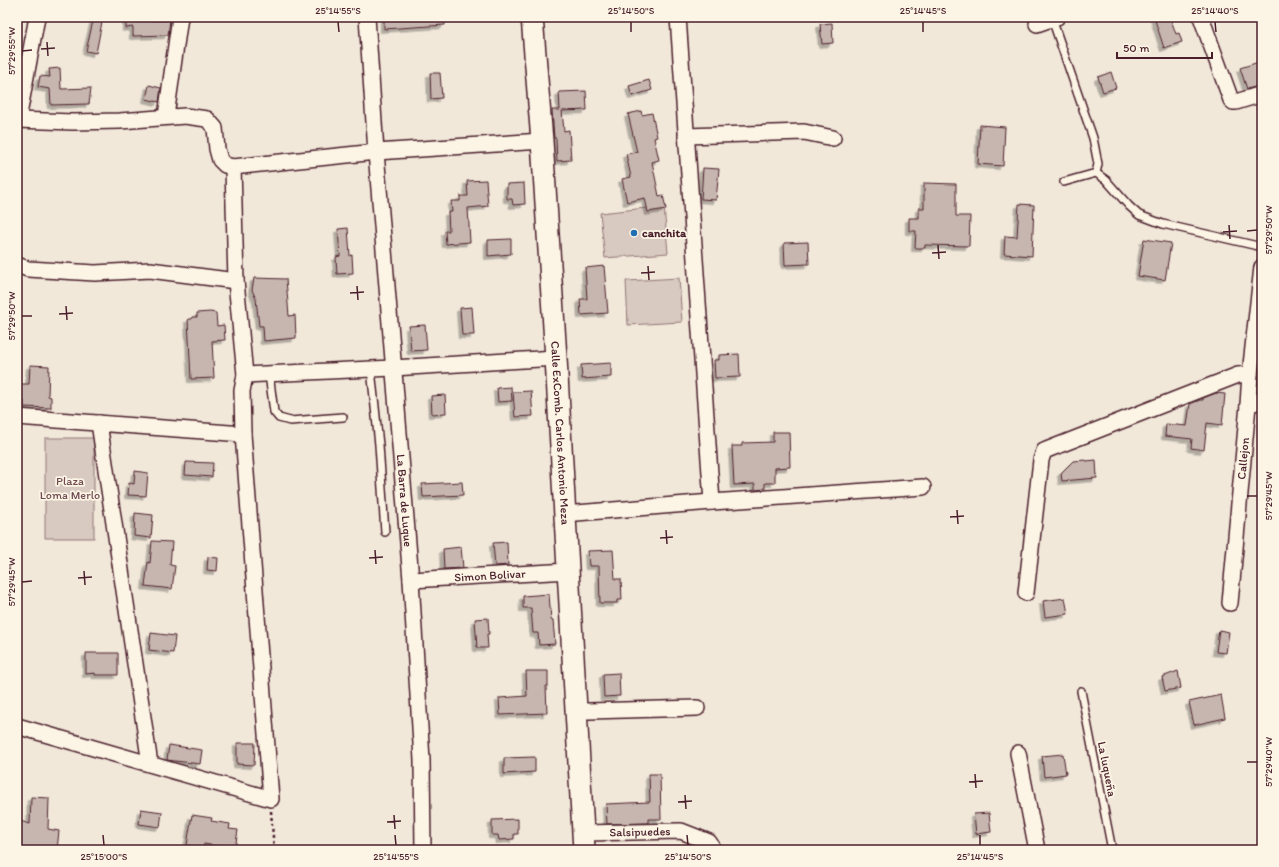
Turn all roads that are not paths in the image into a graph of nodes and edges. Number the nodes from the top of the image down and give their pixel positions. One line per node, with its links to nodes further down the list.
1 (37, 17): 11 (street)
2 (180, 17): 10 (street)
3 (367, 17): 15 (street, La Barra de Luque)
4 (532, 17): 14 (street, Calle ExComb. Carlos Antonio Meza)
5 (678, 17): 12 (street)
6 (1201, 17): 9 (street)
7 (1054, 18): 8 (street); 17 (lane)
8 (1037, 24)
9 (1262, 94)
10 (166, 116): 11 (street); 16 (street)
11 (17, 120)
12 (686, 136): 13 (street); 35 (street)
13 (833, 138)
14 (542, 141): 15 (street); 23 (street, Calle ExComb. Carlos Antonio Meza)
15 (376, 152): 16 (street); 24 (street, La Barra de Luque)
16 (233, 167): 22 (street)
17 (1096, 173): 18 (lane); 19 (lane)
18 (1064, 182)
19 (1262, 247)
20 (17, 266): 22 (street)
21 (1262, 267): 27 (street, Callejon)
22 (236, 281): 28 (street)
23 (556, 358): 24 (street); 36 (street, Calle ExComb. Carlos Antonio Meza)
24 (393, 368): 25 (street); 39 (street, La Barra de Luque)
25 (371, 369): 26 (street); 37 (lane)
26 (269, 374): 28 (street); 31 (lane)
27 (1250, 374): 29 (street, Callejon); 40 (street)
28 (245, 375): 33 (street)
29 (1255, 402): 41 (street, Callejon)
30 (17, 417): 32 (street)
31 (343, 417)
32 (100, 423): 33 (street); 47 (street)
33 (243, 434): 47 (street)
34 (923, 487): 35 (street)
35 (712, 502): 36 (street)
36 (564, 514): 38 (street, Calle ExComb. Carlos Antonio Meza)
37 (385, 532)
38 (568, 571): 39 (street, Simon Bolivar); 44 (street, Calle ExComb. Carlos Antonio Meza)
39 (411, 580): 49 (street, La Barra de Luque)
40 (1026, 592)
41 (1230, 603)
42 (1081, 691): 52 (lane, La luqueña)
43 (697, 708): 44 (street)
44 (577, 711): 48 (street, Calle ExComb. Carlos Antonio Meza)
45 (17, 726): 47 (street)
46 (1018, 753): 51 (street)
47 (150, 764)
48 (584, 842): 50 (street, Salsipuedes)
49 (423, 850)
50 (714, 850)
51 (1037, 850)
52 (1112, 850)

